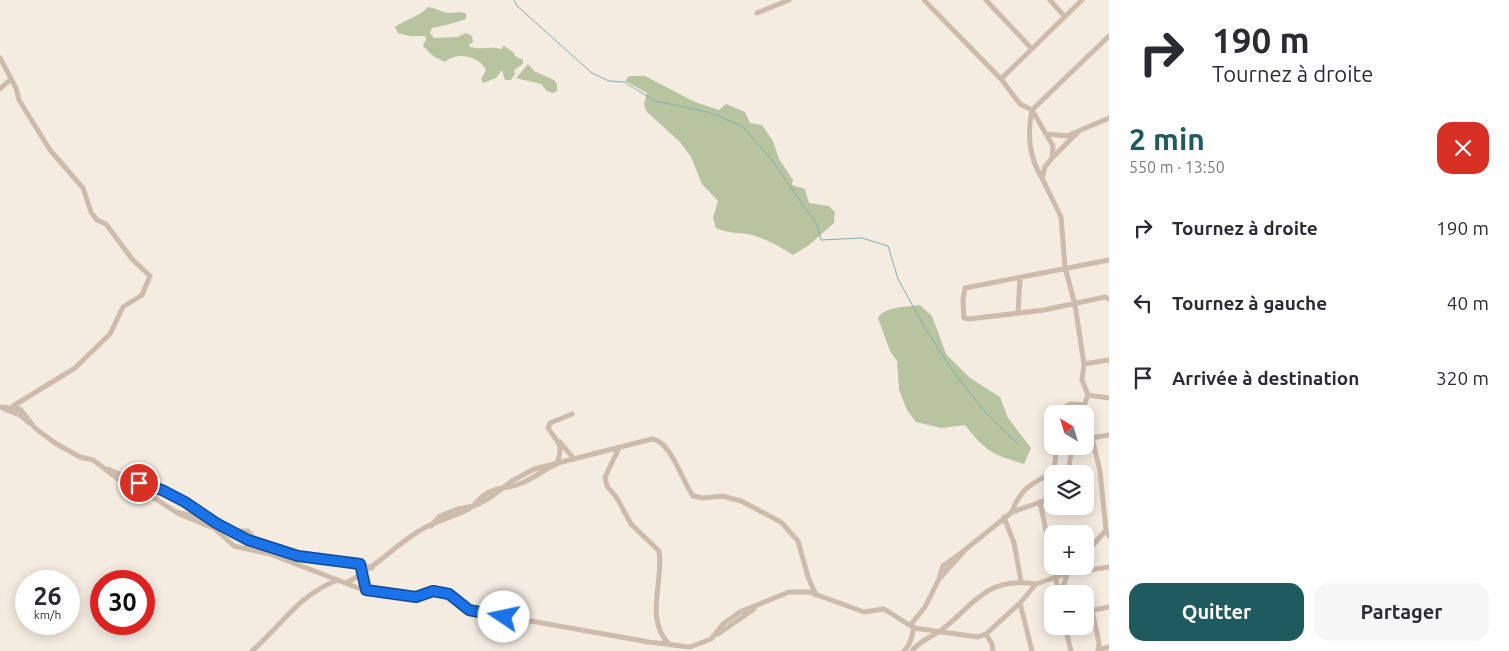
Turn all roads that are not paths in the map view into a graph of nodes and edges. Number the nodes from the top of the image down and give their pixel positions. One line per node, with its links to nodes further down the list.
1 (789, 0): 6 (street)
2 (924, 0): 12 (street)
3 (986, 0): 9 (street)
4 (1050, 0): 7 (street)
5 (1082, 0): 7 (street)
6 (757, 13)
7 (1065, 17): 9 (street)
8 (1109, 36): 14 (street)
9 (1032, 49): 12 (street)
10 (0, 58): 11 (street)
11 (11, 79): 13 (street); 33 (street)
12 (1001, 79): 14 (street)
13 (0, 88)
14 (1032, 110): 17 (street); 19 (street)
15 (1109, 118): 16 (street)
16 (1078, 132): 17 (street); 18 (street)
17 (1046, 134): 18 (street)
18 (1052, 158): 19 (street)
19 (1042, 178): 21 (street)
20 (1109, 260): 21 (street)
21 (1065, 267): 22 (street); 24 (street)
22 (1020, 278): 25 (street); 25 (street)
23 (1109, 299): 24 (street)
24 (1075, 304): 25 (street); 27 (street)
25 (1018, 313)
26 (1109, 360): 27 (street)
27 (1084, 364): 28 (street)
28 (1088, 395): 29 (street); 31 (street)
29 (1109, 398)
30 (1068, 405): 31 (street)
31 (1084, 405)
32 (1, 407): 33 (street); 35 (street)
33 (13, 407): 35 (street)
34 (572, 414): 38 (street)
35 (35, 428): 44 (street)
36 (1109, 436): 37 (street)
37 (1094, 438)
38 (559, 441): 42 (street); 43 (street)
39 (619, 448): 42 (street); 67 (street); 76 (street)
40 (1094, 449): 50 (street)
41 (1055, 455): 47 (street)
42 (574, 459): 43 (street)
43 (557, 464): 55 (street)
44 (105, 468): 53 (street); 61 (street)
45 (1044, 501): 46 (street)
46 (1040, 502): 47 (street); 49 (street)
47 (1012, 512): 48 (street)
48 (1004, 517): 62 (street); 72 (street)
49 (1045, 525)
50 (1106, 530): 51 (street); 52 (street)
51 (1109, 536)
52 (1094, 544)
53 (360, 564): 55 (street); 57 (street)
54 (1109, 567): 56 (street)
55 (372, 568): 57 (street)
56 (1094, 569)
57 (362, 575): 63 (street); 66 (street)
58 (1054, 575): 60 (street)
59 (1063, 575): 60 (street)
60 (1055, 578): 64 (street); 65 (street)
61 (338, 580): 63 (street); 79 (street)
62 (1021, 582): 64 (street); 73 (street)
63 (346, 583): 66 (street)
64 (1036, 584): 68 (street)
65 (1057, 585)
66 (366, 590): 76 (street)
67 (816, 595): 72 (street); 77 (street)
68 (1020, 603): 74 (street); 84 (street)
69 (1109, 607): 70 (street)
70 (1094, 610)
71 (1094, 619): 86 (street)
72 (914, 628): 73 (street); 81 (street)
73 (939, 632): 74 (street); 82 (street)
74 (986, 634): 83 (street)
75 (1068, 635): 85 (street)
76 (669, 644): 77 (street)
77 (690, 647): 80 (street)
78 (1109, 647): 86 (street)
79 (252, 651)
80 (682, 651)
81 (904, 651)
82 (912, 651)
83 (993, 651)
84 (1032, 651)
85 (1071, 651)
86 (1098, 651)

